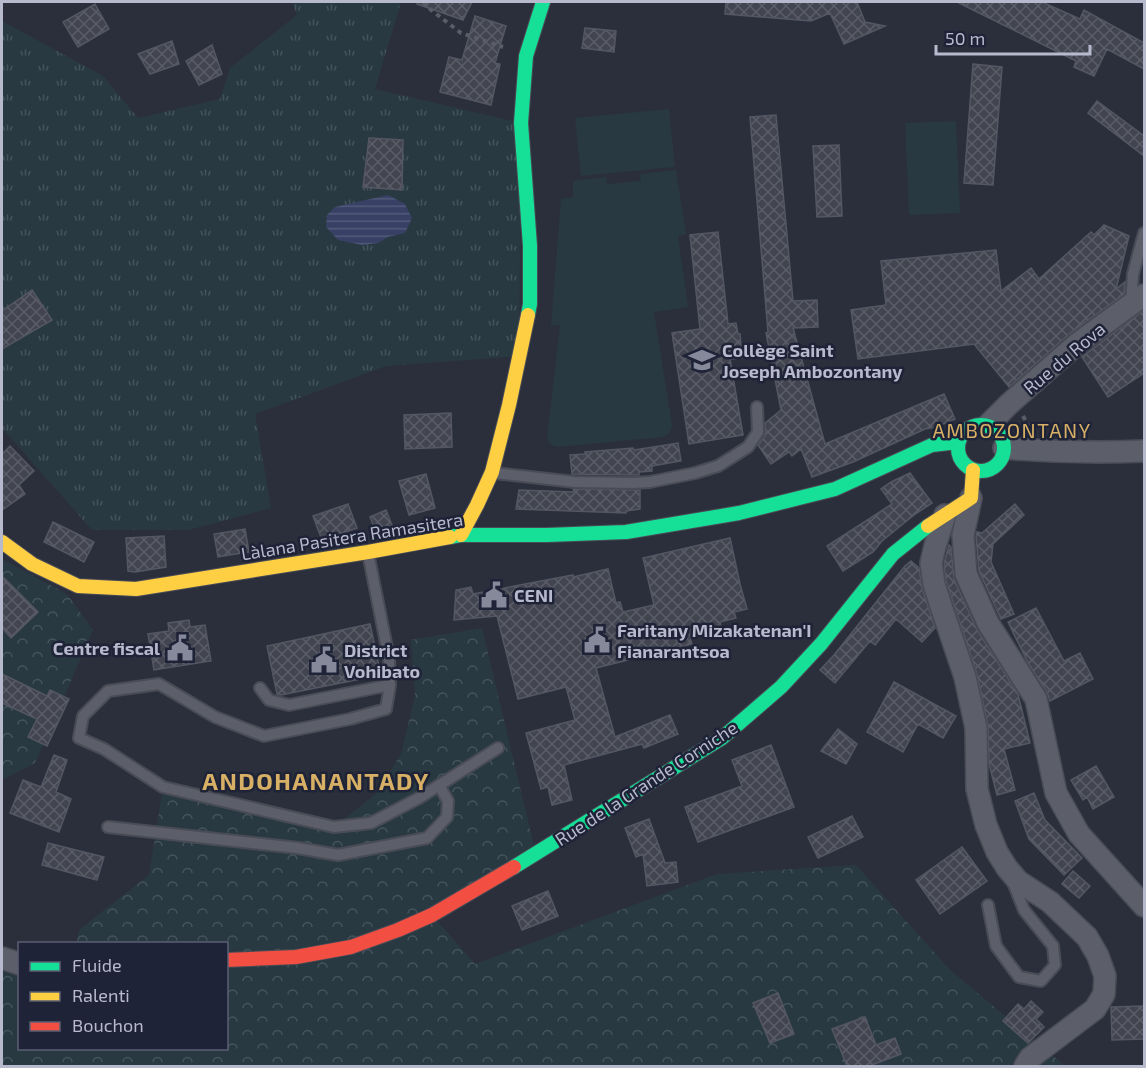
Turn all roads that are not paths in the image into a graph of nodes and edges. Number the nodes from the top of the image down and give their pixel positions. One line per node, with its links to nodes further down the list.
1 (543, 2): 10 (street)
2 (1144, 233): 3 (lane)
3 (1137, 300): 5 (street, Rue du Rova)
4 (756, 407): 10 (lane)
5 (987, 426): 6 (street); 7 (street)
6 (958, 442): 9 (street); 13 (street, Làlana Pasitera Ramasitera)
7 (1004, 448): 8 (street); 9 (street)
8 (1144, 451)
9 (973, 470): 11 (street)
10 (492, 472): 13 (street)
11 (971, 498): 12 (street, Rue de la Grande Corniche); 23 (street)
12 (945, 515): 21 (street); 25 (street, Rue de la Grande Corniche)
13 (461, 535): 15 (street, Làlana Pasitera Ramasitera)
14 (2, 543): 15 (street, Làlana Pasitera Ramasitera)
15 (368, 552): 16 (lane)
16 (390, 685): 17 (lane); 19 (lane)
17 (260, 688)
18 (498, 748): 19 (lane)
19 (439, 785): 20 (lane)
20 (108, 827)
21 (1007, 868): 22 (lane); 27 (street)
22 (988, 905)
23 (1144, 906)
24 (2, 958): 26 (street)
25 (228, 960)
26 (18, 963)
27 (1025, 1066)

